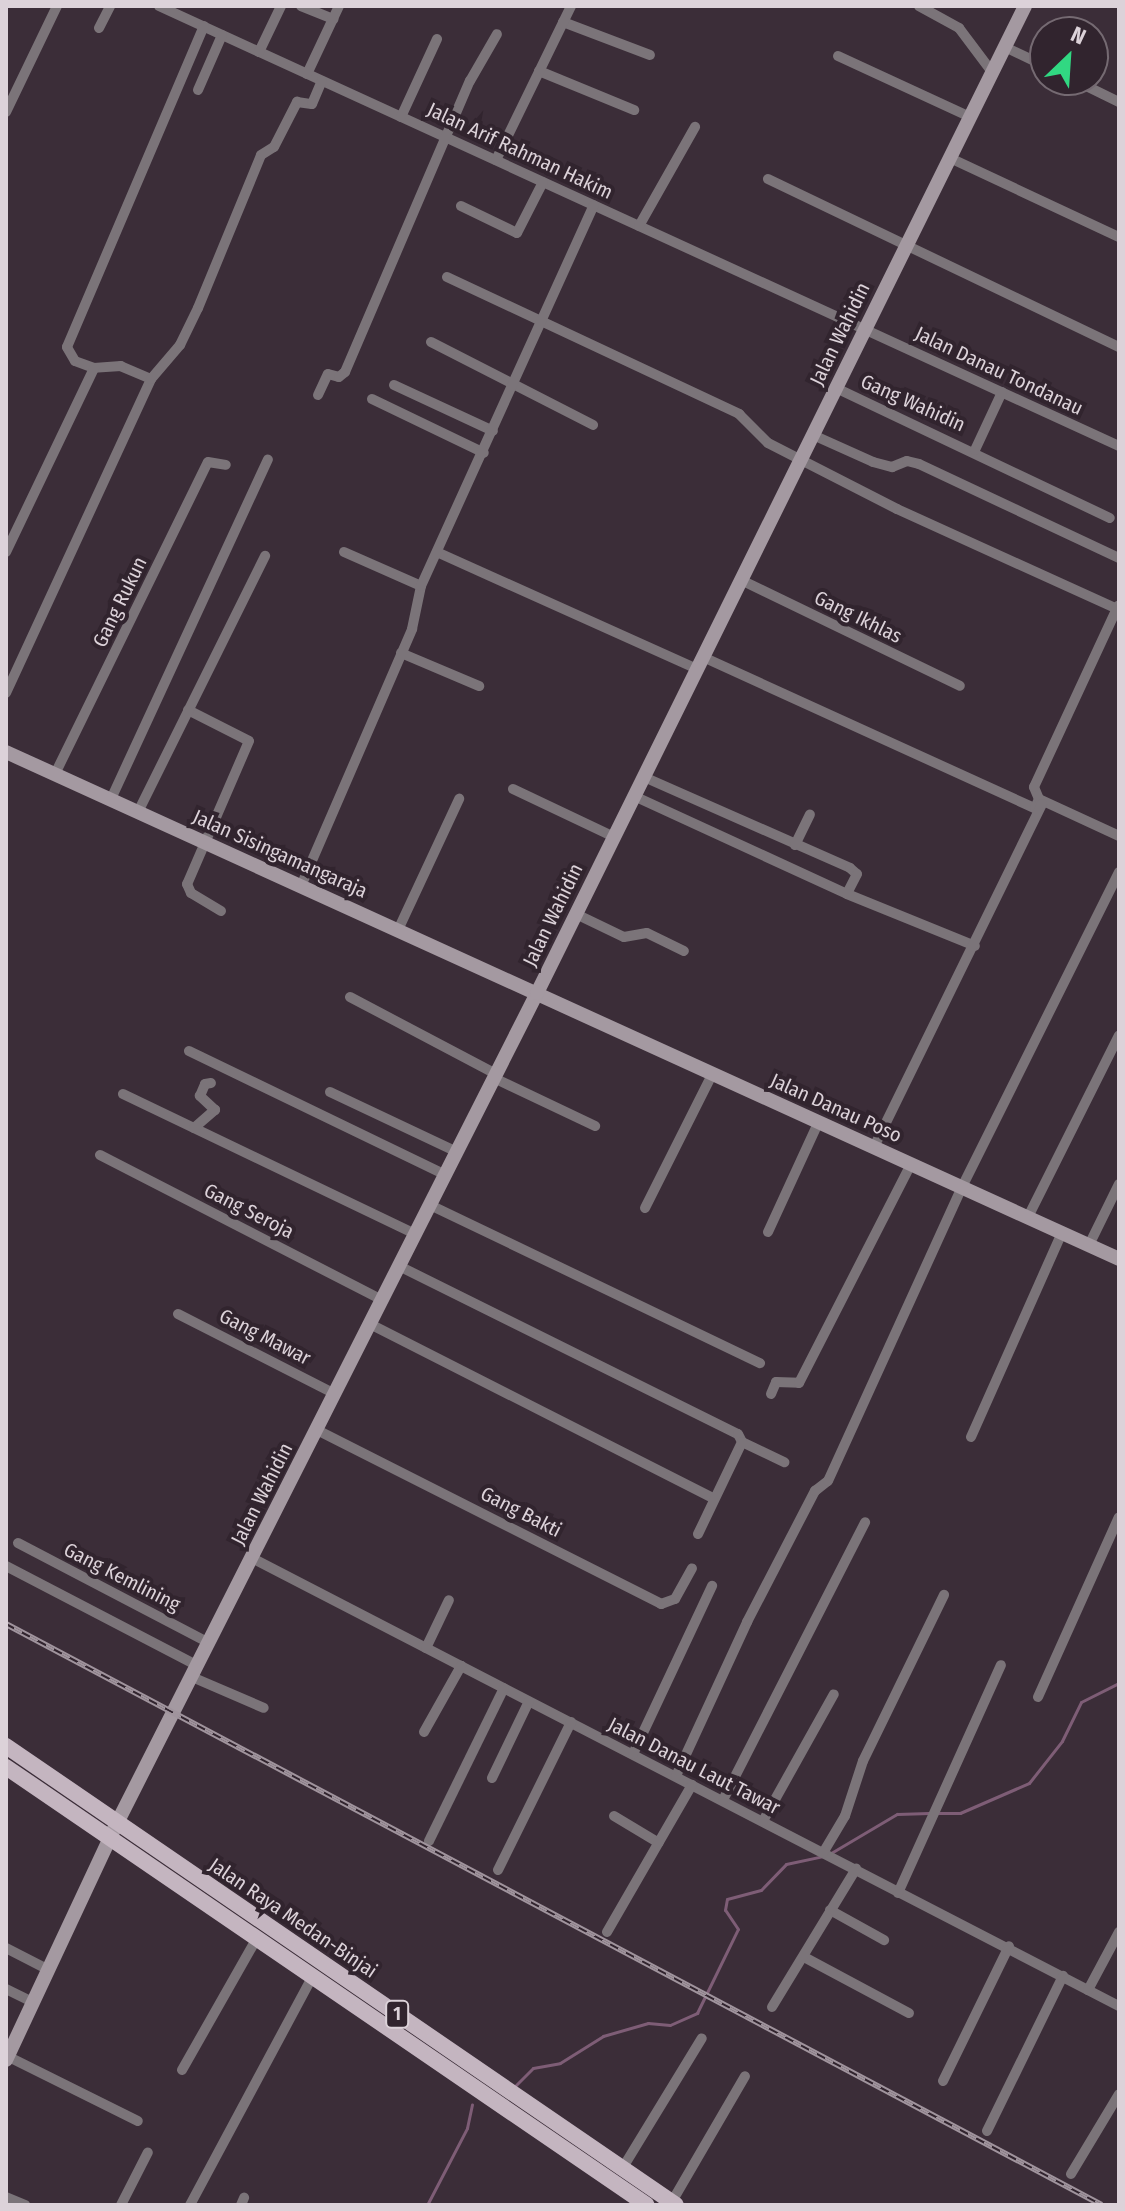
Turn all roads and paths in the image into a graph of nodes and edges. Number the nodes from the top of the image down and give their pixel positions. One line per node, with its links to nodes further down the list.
1 (57, 6): 28 (street)
2 (110, 6): 13 (street)
3 (161, 6): 12 (street, Jalan Arif Rahman Hakim)
4 (281, 6): 18 (street)
5 (301, 6): 10 (street)
6 (339, 6): 10 (street)
7 (571, 6): 11 (street)
8 (919, 6): 23 (street)
9 (1025, 6): 17 (street, Jalan Wahidin)
10 (333, 19): 24 (street)
11 (563, 22): 19 (street); 22 (street)
12 (204, 26): 15 (street, Jalan Arif Rahman Hakim); 47 (street)
13 (99, 28)
14 (497, 34): 32 (street)
15 (222, 35): 18 (street, Jalan Arif Rahman Hakim); 26 (street)
16 (437, 39): 29 (street)
17 (1005, 47): 21 (street); 23 (street, Jalan Wahidin)
18 (259, 52): 24 (street, Jalan Arif Rahman Hakim)
19 (650, 55)
20 (838, 56): 30 (street)
21 (1029, 58)
22 (539, 71): 27 (street); 34 (street)
23 (992, 72): 30 (street, Jalan Wahidin)
24 (307, 74): 25 (street, Jalan Arif Rahman Hakim)
25 (322, 81): 29 (street, Jalan Arif Rahman Hakim); 48 (street)
26 (198, 90)
27 (634, 110)
28 (6, 112)
29 (401, 117): 32 (street, Jalan Arif Rahman Hakim)
30 (970, 117): 33 (street, Jalan Wahidin)
31 (695, 127): 39 (street)
32 (447, 138): 34 (street, Jalan Arif Rahman Hakim); 53 (street)
33 (950, 158): 40 (street); 41 (street, Jalan Wahidin)
34 (496, 160): 36 (street, Jalan Arif Rahman Hakim)
35 (768, 179): 41 (street)
36 (543, 182): 37 (street, Jalan Arif Rahman Hakim); 38 (street)
37 (594, 205): 39 (street, Jalan Arif Rahman Hakim); 43 (street)
38 (461, 206)
39 (639, 226): 44 (street, Jalan Arif Rahman Hakim)
40 (1119, 237)
41 (907, 245): 44 (street, Jalan Wahidin); 46 (street)
42 (447, 277): 43 (street)
43 (543, 320): 49 (street); 61 (street)
44 (865, 329): 51 (street, Jalan Wahidin); 52 (street, Jalan Danau Tondanau)
45 (431, 342): 49 (street)
46 (1119, 347)
47 (94, 368): 48 (street); 65 (street)
48 (151, 379): 77 (street)
49 (515, 383): 55 (street); 56 (street)
50 (394, 385): 56 (street)
51 (836, 388): 57 (street, Jalan Wahidin); 59 (street, Gang Wahidin)
52 (1002, 392): 58 (street, Jalan Danau Tondanau); 59 (street, Gang Wahidin)
53 (318, 395)
54 (372, 399): 60 (street)
55 (593, 425)
56 (493, 431): 60 (street)
57 (813, 435): 61 (street, Jalan Wahidin); 69 (street)
58 (1119, 446)
59 (975, 450): 64 (street, Gang Wahidin)
60 (484, 453): 67 (street)
61 (802, 458): 70 (street, Jalan Wahidin); 72 (street)
62 (268, 459): 84 (street)
63 (226, 465): 80 (street, Gang Rukun)
64 (1110, 518)
65 (6, 552)
66 (344, 552): 71 (street)
67 (439, 553): 71 (street); 74 (street)
68 (265, 556): 78 (street)
69 (1119, 558)
70 (741, 580): 74 (street, Jalan Wahidin); 76 (street, Gang Ikhlas)
71 (421, 586): 73 (street)
72 (1118, 606): 86 (street)
73 (401, 653): 75 (street); 96 (street)
74 (700, 663): 81 (street, Jalan Wahidin); 86 (street)
75 (479, 686)
76 (960, 686)
77 (6, 693)
78 (188, 710): 87 (street); 92 (street)
79 (6, 752): 80 (street, Jalan Sisingamangaraja)
80 (55, 774): 84 (street, Jalan Sisingamangaraja)
81 (644, 777): 83 (street, Jalan Wahidin); 89 (street)
82 (513, 789): 91 (street)
83 (634, 796): 91 (street, Jalan Wahidin); 94 (street)
84 (111, 799): 87 (street, Jalan Sisingamangaraja)
85 (459, 799): 100 (street)
86 (1042, 800): 90 (street); 101 (street)
87 (138, 812): 92 (street, Jalan Sisingamangaraja)
88 (810, 814): 93 (street)
89 (768, 834): 93 (street); 94 (street)
90 (1119, 836)
91 (614, 837): 99 (street, Jalan Wahidin)
92 (207, 843): 96 (street, Jalan Sisingamangaraja); 98 (street)
93 (795, 845): 97 (street)
94 (759, 855): 97 (street)
95 (1119, 872): 121 (street)
96 (301, 886): 100 (street, Jalan Sisingamangaraja)
97 (847, 894): 101 (street)
98 (221, 911)
99 (576, 914): 102 (street); 103 (street, Jalan Wahidin)
100 (398, 930): 103 (street, Jalan Sisingamangaraja)
101 (975, 946): 115 (street)
102 (684, 951)
103 (537, 993): 107 (street, Jalan Danau Poso); 108 (street, Jalan Wahidin)
104 (350, 997): 108 (street)
105 (1119, 1035): 124 (street)
106 (189, 1051): 119 (street)
107 (713, 1073): 112 (street, Jalan Danau Poso); 123 (street)
108 (495, 1076): 113 (street); 116 (street, Jalan Wahidin)
109 (211, 1083): 114 (street)
110 (330, 1092): 116 (street)
111 (123, 1094): 114 (street)
112 (819, 1121): 115 (street, Jalan Danau Poso); 125 (street)
113 (595, 1126)
114 (194, 1128): 127 (street)
115 (874, 1147): 118 (street, Jalan Danau Poso)
116 (457, 1152): 119 (street, Jalan Wahidin)
117 (100, 1155): 131 (street, Gang Seroja)
118 (911, 1164): 121 (street, Jalan Danau Poso); 136 (street)
119 (445, 1175): 122 (street, Jalan Wahidin)
120 (1119, 1184): 128 (street)
121 (962, 1187): 124 (street, Jalan Danau Poso); 167 (street)
122 (430, 1205): 127 (street, Jalan Wahidin); 134 (street)
123 (645, 1208)
124 (1028, 1217): 126 (street, Jalan Danau Poso)
125 (768, 1232)
126 (1062, 1233): 128 (street, Jalan Danau Poso); 138 (street)
127 (415, 1234): 130 (street, Jalan Wahidin)
128 (1089, 1245): 129 (street, Jalan Danau Poso)
129 (1119, 1259)
130 (399, 1266): 131 (street, Jalan Wahidin); 139 (street)
131 (382, 1300): 133 (street, Jalan Wahidin)
132 (178, 1314): 135 (street, Gang Mawar)
133 (370, 1324): 135 (street, Jalan Wahidin); 141 (street)
134 (760, 1363)
135 (335, 1394): 137 (street, Jalan Wahidin)
136 (771, 1394)
137 (317, 1430): 146 (street, Jalan Wahidin); 148 (street, Gang Bakti)
138 (971, 1437)
139 (742, 1442): 140 (street); 141 (street)
140 (784, 1462)
141 (713, 1498): 144 (street)
142 (1119, 1517): 159 (street)
143 (865, 1522): 170 (street)
144 (698, 1534)
145 (18, 1543): 152 (street, Gang Kemlining)
146 (252, 1558): 152 (street, Jalan Wahidin); 153 (street, Jalan Danau Laut Tawar)
147 (6, 1566): 156 (street)
148 (692, 1568)
149 (712, 1586): 165 (street)
150 (944, 1595): 176 (street)
151 (449, 1600): 153 (street)
152 (209, 1643): 156 (street, Jalan Wahidin)
153 (426, 1648): 155 (street, Jalan Danau Laut Tawar)
154 (1001, 1665): 179 (street)
155 (461, 1666): 157 (street, Jalan Danau Laut Tawar); 163 (street)
156 (195, 1671): 161 (street); 173 (street, Jalan Wahidin)
157 (504, 1688): 160 (street, Jalan Danau Laut Tawar); 174 (street)
158 (834, 1694): 172 (street)
159 (1038, 1697)
160 (529, 1701): 162 (street, Jalan Danau Laut Tawar); 168 (street)
161 (264, 1708)
162 (571, 1722): 165 (street, Jalan Danau Laut Tawar); 178 (street)
163 (424, 1732)
164 (6, 1746): 173 (main road, Jalan Raya Medan-Binjai / 1)
165 (633, 1754): 167 (street, Jalan Danau Laut Tawar)
166 (6, 1767): 173 (main road, Jalan Raya Medan-Binjai / 1)
167 (676, 1776): 169 (street, Jalan Danau Laut Tawar)
168 (492, 1778)
169 (692, 1785): 170 (street, Jalan Danau Laut Tawar); 175 (street)
170 (723, 1800): 172 (street, Jalan Danau Laut Tawar)
171 (614, 1816): 175 (street)
172 (763, 1821): 176 (street, Jalan Danau Laut Tawar)
173 (114, 1830): 183 (main road, Jalan Raya Medan-Binjai / 1); 188 (street, Jalan Wahidin); 206 (main road, Jalan Raya Medan-Binjai / 1)
174 (429, 1841)
175 (659, 1843): 181 (street)
176 (824, 1854): 177 (street, Jalan Danau Laut Tawar)
177 (856, 1869): 179 (street, Jalan Danau Laut Tawar); 180 (street)
178 (498, 1870)
179 (898, 1893): 185 (street, Jalan Danau Laut Tawar)
180 (830, 1910): 184 (street); 187 (street)
181 (607, 1932)
182 (1119, 1932): 192 (street)
183 (257, 1938): 190 (main road, Jalan Raya Medan-Binjai / 1); 199 (street)
184 (884, 1940)
185 (1009, 1946): 189 (street, Jalan Danau Laut Tawar); 201 (street)
186 (6, 1948): 188 (street)
187 (804, 1957): 195 (street); 196 (street)
188 (47, 1969): 193 (street, Jalan Wahidin)
189 (1063, 1976): 192 (street, Jalan Danau Laut Tawar); 204 (street)
190 (312, 1977): 212 (street); 213 (main road, Jalan Raya Medan-Binjai / 1)
191 (6, 1989): 193 (street)
192 (1088, 1990): 194 (street, Jalan Danau Laut Tawar)
193 (33, 2002): 198 (street, Jalan Wahidin)
194 (1119, 2006)
195 (772, 2007)
196 (909, 2013)
197 (702, 2038): 206 (street)
198 (7, 2058): 203 (street)
199 (182, 2070)
200 (745, 2076): 209 (street)
201 (943, 2081)
202 (1119, 2094): 207 (street)
203 (138, 2121)
204 (987, 2131)
205 (148, 2152): 211 (street)
206 (622, 2169): 209 (main road, Jalan Raya Medan-Binjai / 1)
207 (1071, 2174)
208 (6, 2197): 210 (street)
209 (673, 2204)
210 (25, 2205)
211 (121, 2205)
212 (190, 2205)
213 (647, 2205)

